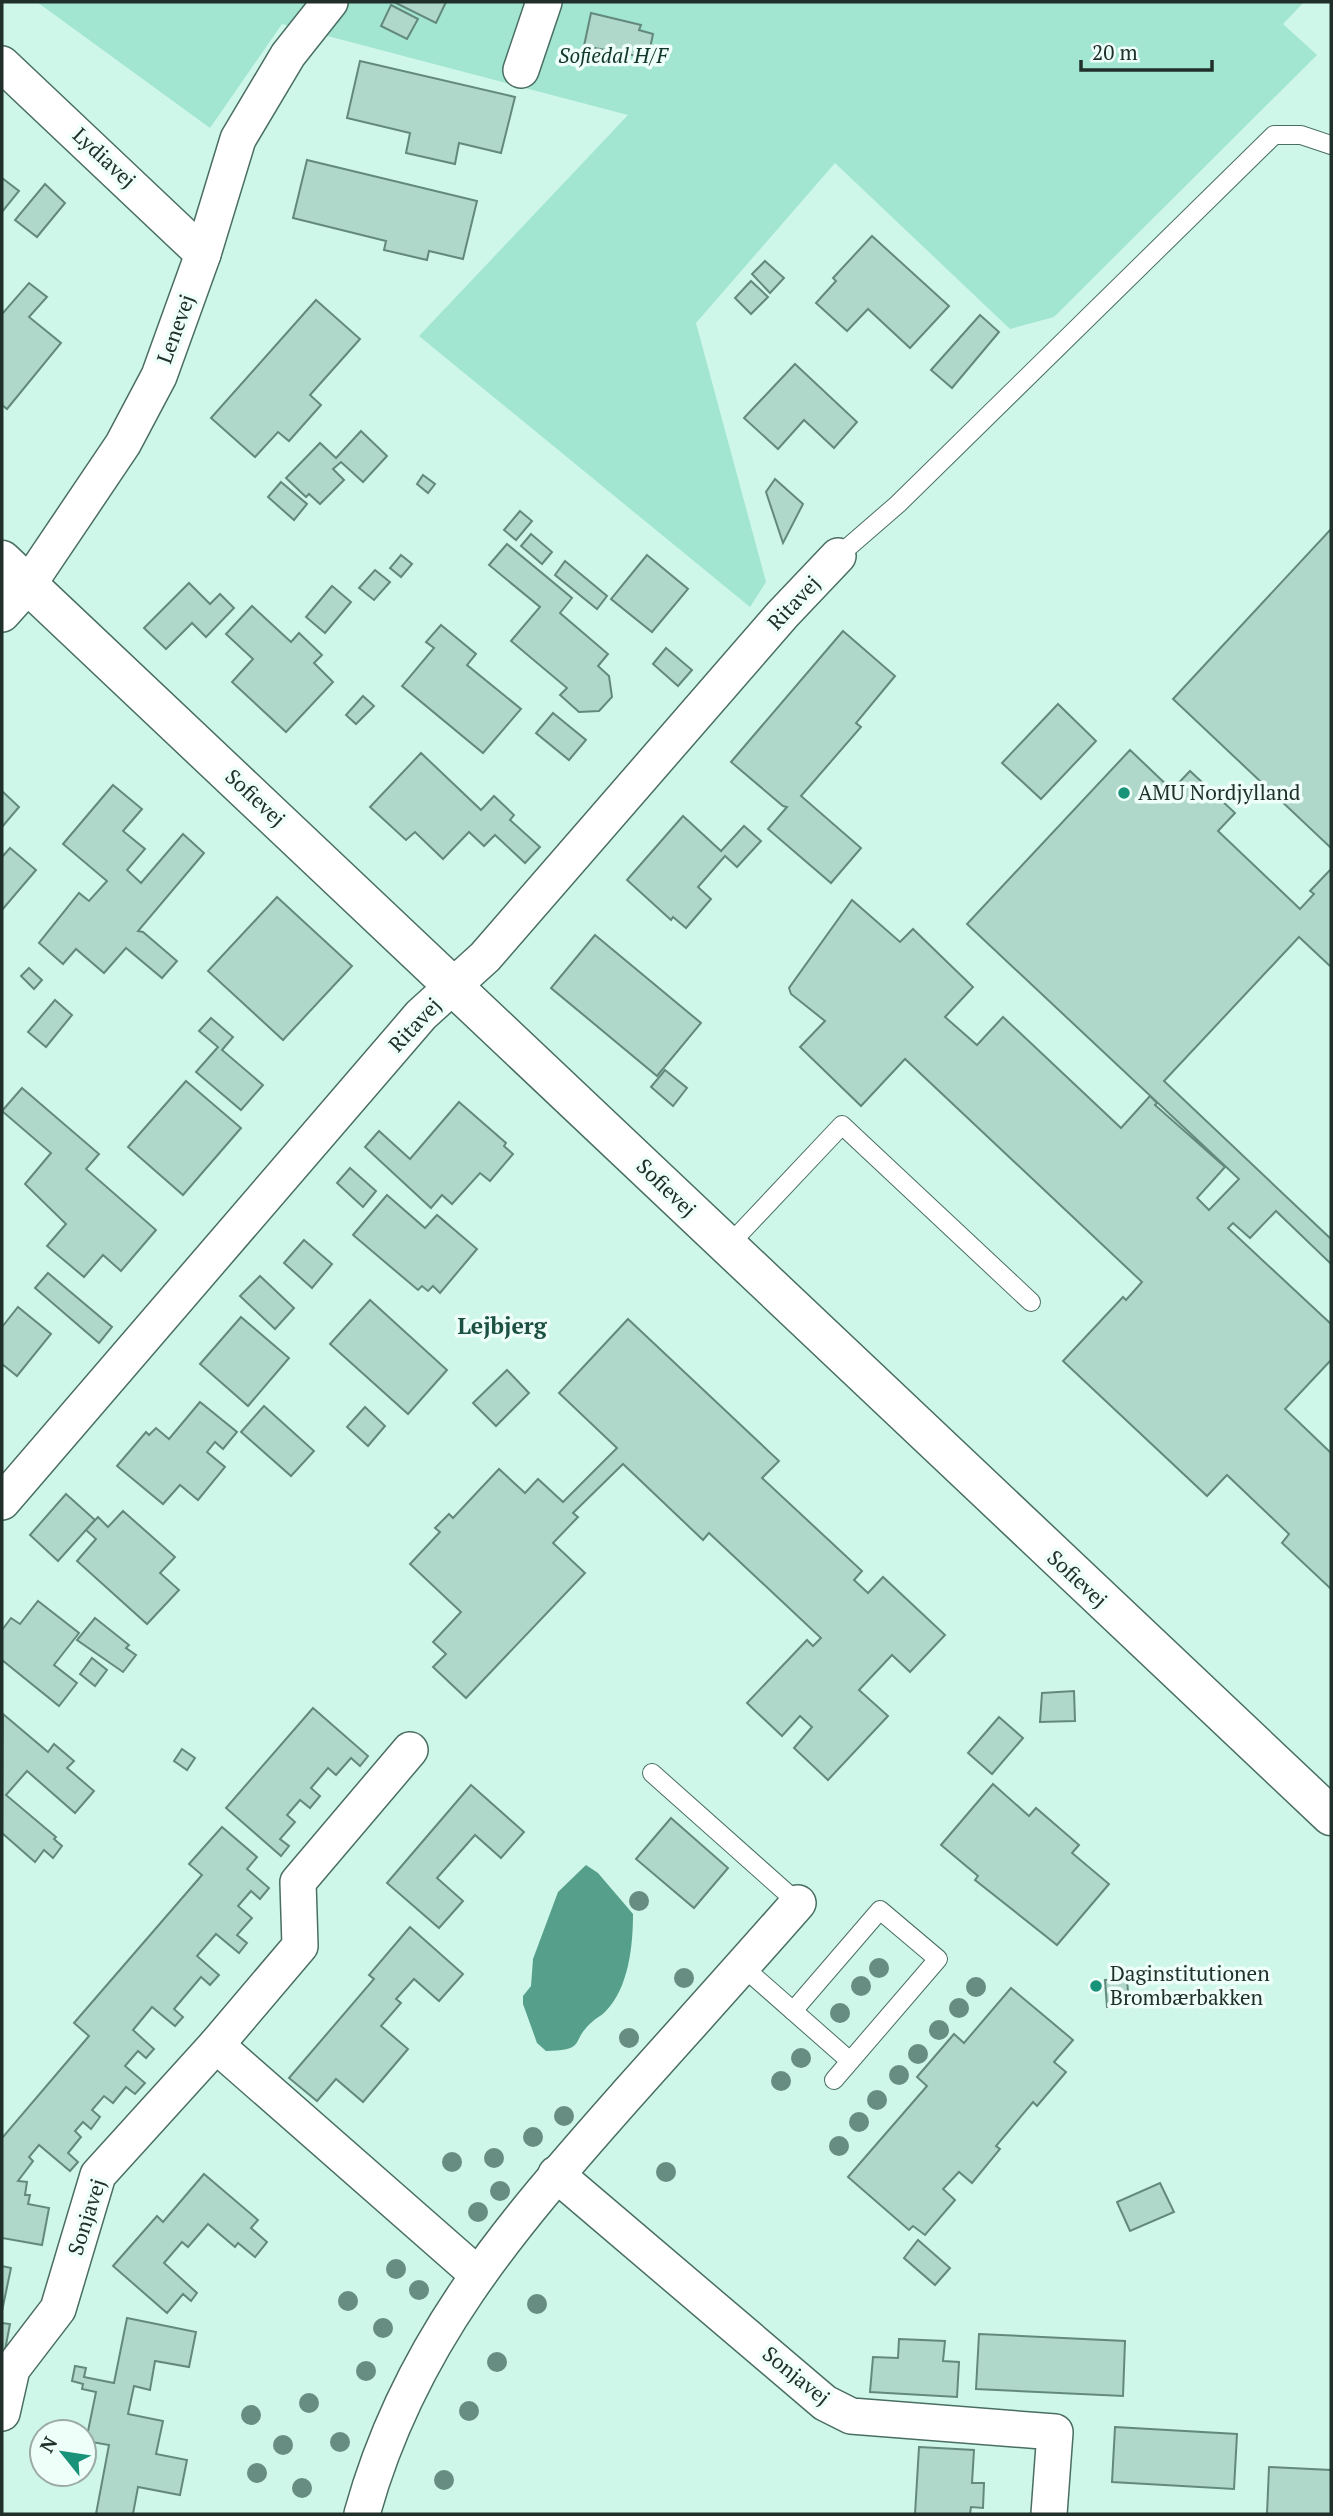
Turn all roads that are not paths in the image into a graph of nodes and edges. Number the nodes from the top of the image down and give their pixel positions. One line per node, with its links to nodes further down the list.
1 (330, 2): 6 (street, Lenevej)
2 (544, 2): 4 (street)
3 (2, 64): 6 (street, Lydiavej)
4 (521, 70)
5 (1331, 145): 7 (lane)
6 (203, 254): 8 (street, Lenevej)
7 (838, 556): 10 (street, Ritavej)
8 (15, 572): 9 (street, Lenevej); 10 (street, Sofievej)
9 (2, 614)
10 (454, 985): 11 (street, Sofievej); 13 (street, Ritavej)
11 (727, 1247): 12 (lane); 16 (street, Sofievej)
12 (1031, 1302)
13 (2, 1502)
14 (410, 1750): 20 (street, Sonjavej)
15 (652, 1773): 17 (lane)
16 (1331, 1816)
17 (798, 1903): 18 (street)
18 (742, 1966): 19 (lane); 23 (street)
19 (793, 2011): 21 (lane); 21 (lane)
20 (216, 2045): 24 (street); 25 (street, Sonjavej)
21 (850, 2061): 22 (lane)
22 (834, 2080)
23 (556, 2175): 24 (street); 27 (street, Sonjavej)
24 (477, 2274): 26 (street)
25 (2, 2413)
26 (362, 2514)
27 (1049, 2514)

